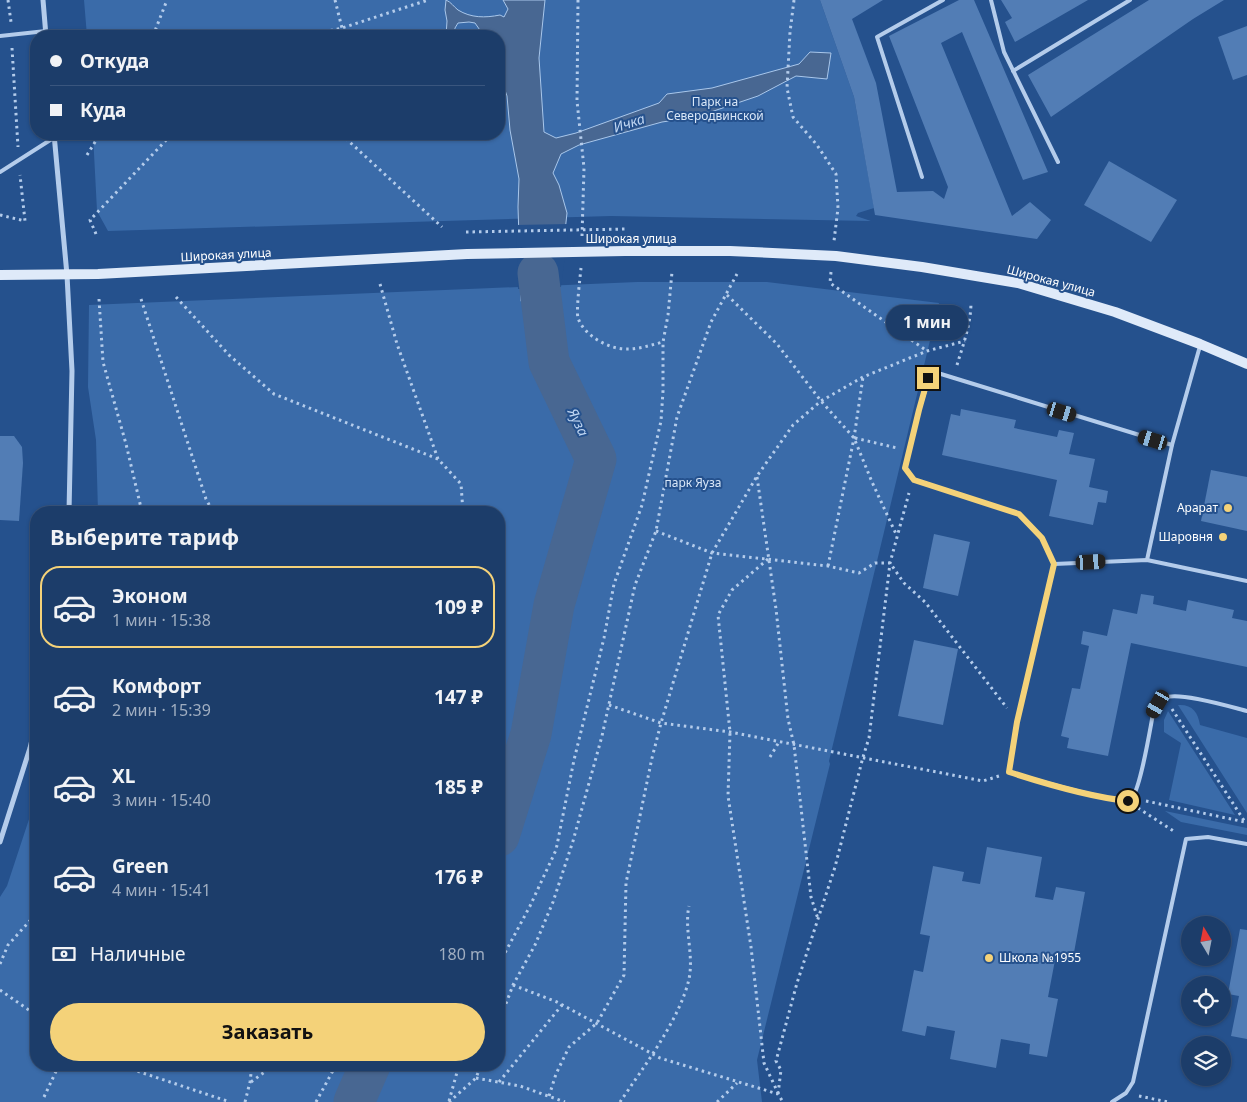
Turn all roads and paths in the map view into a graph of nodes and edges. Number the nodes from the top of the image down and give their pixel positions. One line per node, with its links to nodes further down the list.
1 (8, 0): 16 (path)
2 (44, 0): 12 (street)
3 (167, 0): 13 (path)
4 (335, 0): 11 (path)
5 (428, 0): 11 (path)
6 (578, 0): 34 (path)
7 (794, 0): 35 (path)
8 (943, 0): 28 (lane)
9 (991, 0): 18 (lane)
10 (1130, 0): 18 (lane)
11 (342, 28): 14 (path)
12 (46, 30)
13 (156, 30)
14 (333, 30)
15 (30, 34): 16 (lane)
16 (11, 35): 17 (lane); 25 (path)
17 (0, 36)
18 (1013, 70): 26 (lane)
19 (49, 140): 25 (lane)
20 (55, 140): 39 (street)
21 (96, 140): 24 (path)
22 (166, 140): 33 (path)
23 (348, 140): 30 (path)
24 (86, 155)
25 (18, 160): 27 (lane); 29 (path)
26 (1058, 162)
27 (0, 172)
28 (922, 177)
29 (0, 216)
30 (442, 227)
31 (625, 229): 32 (path)
32 (466, 232)
33 (96, 234)
34 (582, 244)
35 (833, 256): 39 (main road, Широкая улица); 49 (main road, Широкая улица); 50 (path)
36 (581, 262): 48 (path)
37 (672, 272): 48 (path)
38 (737, 274): 42 (path)
39 (67, 275): 40 (main road, Широкая улица); 61 (street)
40 (0, 276)
41 (380, 284): 58 (path)
42 (726, 295): 54 (path); 65 (path)
43 (176, 297): 58 (path)
44 (99, 298): 62 (path)
45 (141, 299): 63 (path)
46 (971, 302): 47 (path)
47 (965, 341): 50 (path); 53 (path)
48 (662, 342): 95 (path)
49 (1200, 344): 51 (main road, Широкая улица); 56 (lane)
50 (927, 351): 52 (path)
51 (1247, 364)
52 (863, 377): 54 (path); 55 (path)
53 (952, 378): 56 (lane); 57 (lane)
54 (821, 401): 55 (path); 59 (path)
55 (854, 438): 57 (path); 66 (path); 72 (path)
56 (1172, 445): 69 (lane)
57 (909, 450): 60 (lane)
58 (438, 459): 64 (path)
59 (757, 476): 67 (path); 68 (path)
60 (914, 480): 66 (path); 71 (lane)
61 (70, 506)
62 (141, 506)
63 (210, 506)
64 (463, 506)
65 (656, 531): 67 (path); 75 (path)
66 (896, 536): 70 (path)
67 (712, 553): 68 (path); 78 (path)
68 (768, 559): 72 (path); 79 (path); 81 (path)
69 (1147, 560): 71 (lane); 73 (lane)
70 (890, 562): 72 (path); 77 (path); 84 (path)
71 (1054, 564): 77 (lane)
72 (828, 566)
73 (1247, 581)
74 (1165, 698): 76 (lane); 86 (lane); 88 (path)
75 (609, 705): 78 (path); 97 (path)
76 (1247, 711)
77 (1017, 722): 85 (lane)
78 (661, 723): 79 (path); 102 (path)
79 (730, 732): 80 (path); 116 (path)
80 (779, 742): 81 (path); 83 (path)
81 (794, 745): 84 (path); 93 (path)
82 (30, 748): 90 (street)
83 (770, 757)
84 (863, 757): 85 (path); 93 (path)
85 (1009, 772): 87 (lane)
86 (1133, 798): 87 (lane); 88 (path)
87 (1128, 801): 89 (path)
88 (1246, 822)
89 (1186, 839): 91 (lane); 115 (lane)
90 (0, 842)
91 (1247, 844)
92 (689, 906): 103 (path)
93 (818, 919): 116 (path)
94 (30, 921): 96 (path)
95 (505, 953)
96 (0, 964)
97 (514, 985): 99 (path); 100 (path)
98 (0, 990): 101 (path)
99 (562, 1005): 102 (path); 113 (path)
100 (505, 1007)
101 (30, 1011)
102 (597, 1022): 103 (path); 117 (path)
103 (652, 1054): 114 (path); 124 (path)
104 (56, 1071): 118 (path)
105 (137, 1071): 119 (path)
106 (251, 1071): 112 (path)
107 (266, 1071): 112 (path)
108 (333, 1071): 121 (path)
109 (457, 1071): 122 (path)
110 (479, 1071): 111 (path)
111 (476, 1078): 113 (path); 122 (path)
112 (250, 1082): 120 (path)
113 (499, 1082): 117 (path)
114 (738, 1083): 116 (path); 125 (path)
115 (1126, 1093): 127 (lane); 128 (path)
116 (778, 1094): 126 (path)
117 (549, 1096): 123 (path)
118 (44, 1097)
119 (230, 1102)
120 (245, 1102)
121 (316, 1102)
122 (449, 1102)
123 (565, 1102)
124 (620, 1102)
125 (716, 1102)
126 (783, 1102)
127 (1112, 1102)
128 (1168, 1102)

